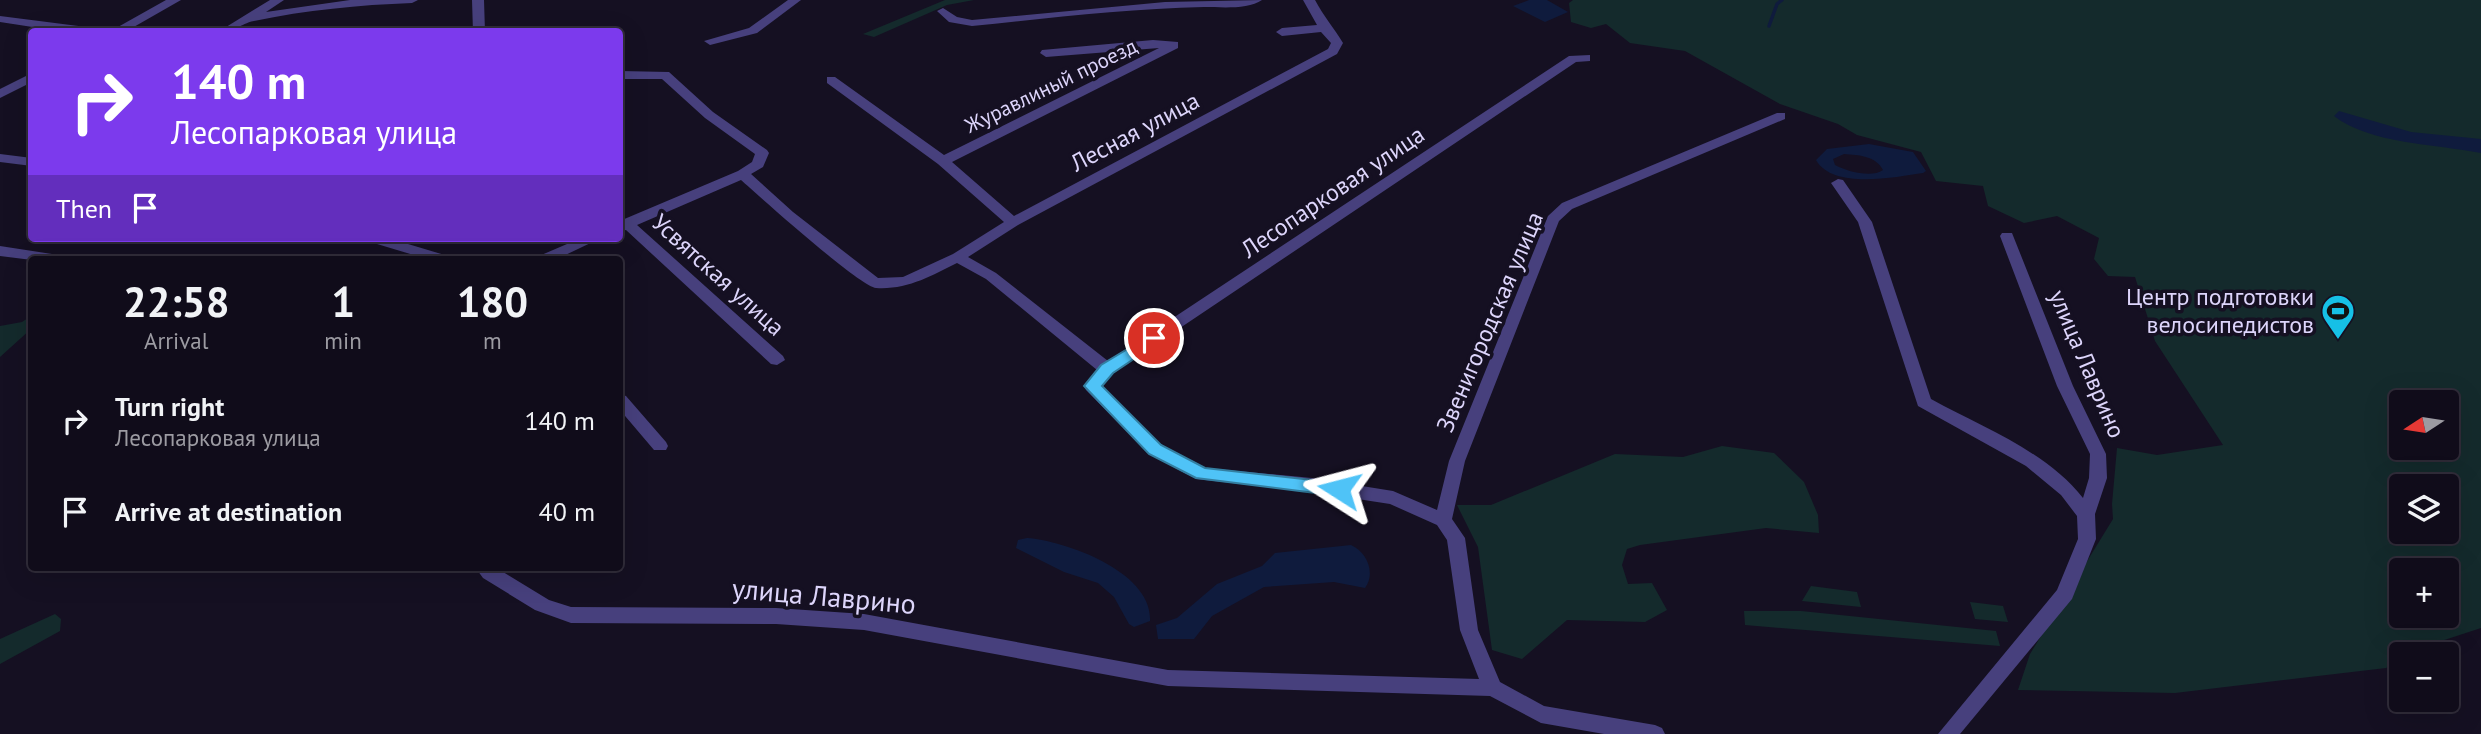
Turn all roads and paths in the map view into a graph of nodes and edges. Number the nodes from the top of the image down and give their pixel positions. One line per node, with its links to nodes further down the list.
1 (174, 0): 12 (street)
2 (278, 0): 10 (street)
3 (412, 0): 10 (street)
4 (478, 0): 14 (street)
5 (794, 0): 17 (street)
6 (1256, 0): 8 (street)
7 (1309, 0): 15 (street, Лесная улица)
8 (943, 10)
9 (0, 19): 11 (street)
10 (249, 19): 13 (street)
11 (65, 28)
12 (122, 28)
13 (232, 28)
14 (479, 28)
15 (1324, 28): 16 (street); 32 (street, Лесная улица)
16 (1282, 32)
17 (710, 41)
18 (1046, 53): 28 (street, Журавлиный проезд)
19 (1587, 58): 43 (street, Лесопарковая улица)
20 (623, 75): 30 (street)
21 (28, 78): 23 (street)
22 (831, 80): 28 (street)
23 (6, 86): 24 (street); 25 (street)
24 (28, 87)
25 (0, 94)
26 (1782, 116): 48 (street, Звенигородская улица)
27 (0, 159): 29 (street)
28 (943, 161): 32 (street)
29 (28, 162)
30 (743, 174): 33 (street); 41 (street, Лесная улица)
31 (1838, 183): 44 (street)
32 (1013, 222): 41 (street, Лесная улица)
33 (624, 225): 42 (street, Усвятская улица)
34 (2007, 236): 47 (street, улица Лаврино)
35 (386, 242): 39 (street)
36 (584, 242): 40 (street)
37 (0, 251): 38 (street)
38 (32, 256)
39 (433, 256)
40 (551, 256)
41 (958, 257): 43 (street)
42 (777, 360)
43 (1107, 369): 48 (street)
44 (1924, 401): 47 (street)
45 (623, 403): 46 (street)
46 (660, 446)
47 (2086, 514): 52 (street, улица Лаврино)
48 (1443, 520): 50 (street)
49 (487, 571): 50 (street, улица Лаврино)
50 (1492, 688): 51 (street)
51 (1655, 734)
52 (1948, 734)

